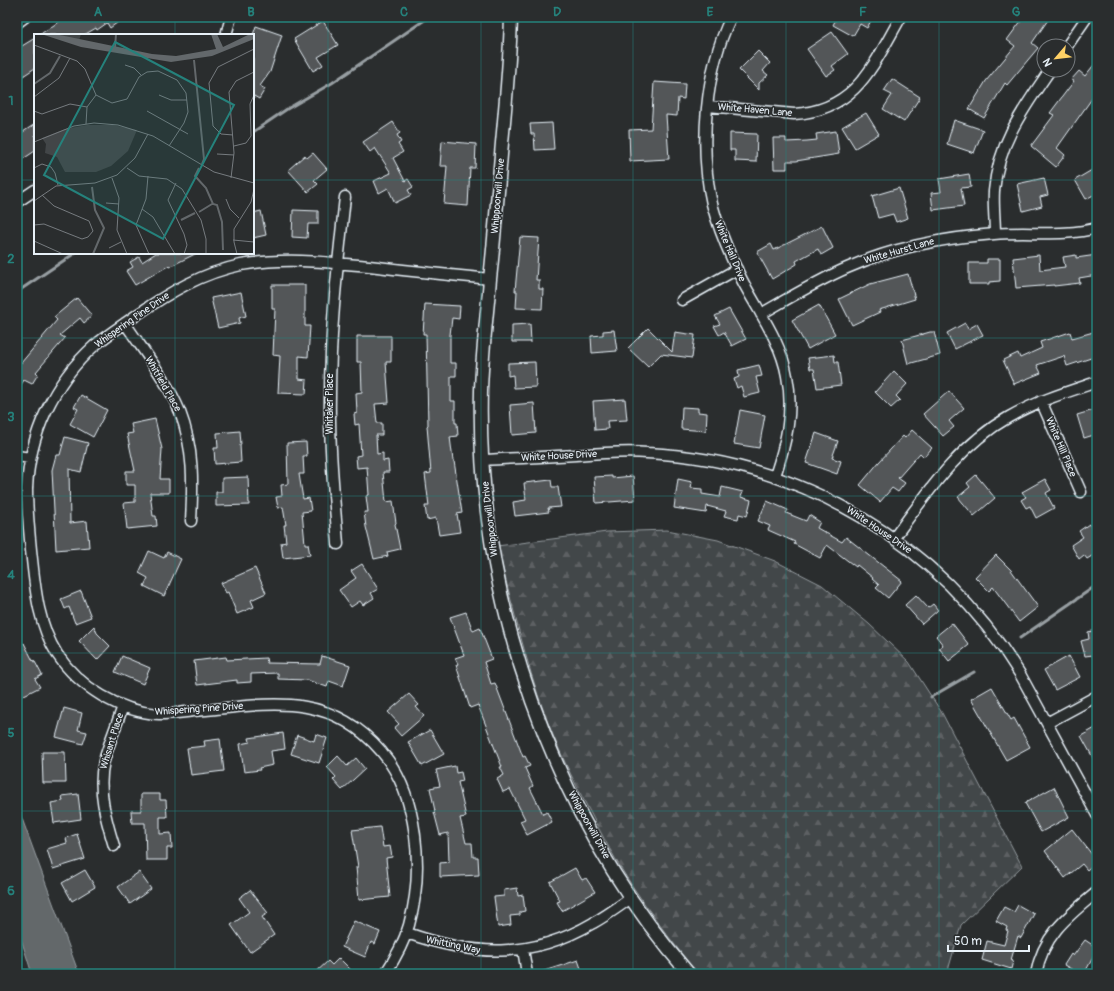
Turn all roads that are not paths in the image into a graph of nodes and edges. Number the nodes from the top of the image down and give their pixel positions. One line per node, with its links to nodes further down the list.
1 (25, 17): 7 (street)
2 (231, 17): 8 (street)
3 (511, 17): 19 (street, Whippoorwill Drive)
4 (731, 17): 11 (street, White Hall Drive)
5 (901, 17): 11 (street, White Haven Lane)
6 (1087, 17): 9 (street)
7 (17, 22)
8 (226, 34)
9 (1073, 38)
10 (1045, 78): 16 (street)
11 (708, 106): 18 (street, White Hall Drive)
12 (34, 191): 14 (street)
13 (346, 197): 17 (street, Whitaker Place)
14 (17, 202)
15 (1097, 228): 16 (street, White Hurst Lane)
16 (995, 234): 21 (street, White Hurst Lane)
17 (338, 263): 19 (street, Whispering Pine Drive); 22 (street, Whispering Pine Drive); 32 (street, Whitaker Place)
18 (737, 270): 20 (street); 21 (street, White Hall Drive)
19 (490, 279): 27 (street, Whippoorwill Drive)
20 (682, 300)
21 (761, 314): 28 (street, White Hall Drive)
22 (125, 323): 26 (street, Whispering Pine Drive); 30 (street, Whitfield Place)
23 (1097, 382): 24 (street)
24 (1041, 401): 29 (street, White Hill Place); 31 (street)
25 (17, 456): 26 (street)
26 (30, 458): 34 (street, Whispering Pine Drive)
27 (484, 460): 28 (street, White House Drive); 39 (street, Whippoorwill Drive)
28 (775, 476): 31 (street, White House Drive)
29 (1081, 492)
30 (191, 521)
31 (894, 538): 35 (street, White House Drive)
32 (338, 544)
33 (1097, 696): 35 (street)
34 (123, 706): 37 (street, Whisant Place); 40 (street, Whispering Pine Drive)
35 (1047, 723): 36 (street, White House Drive)
36 (1097, 815)
37 (114, 846)
38 (1097, 892): 45 (street)
39 (631, 898): 41 (street, Whitting Way); 44 (street, Whippoorwill Drive)
40 (407, 933): 41 (street, Whitting Way); 42 (street, Whispering Pine Drive)
41 (523, 949): 43 (street)
42 (385, 974)
43 (527, 974)
44 (689, 974)
45 (1036, 974)

